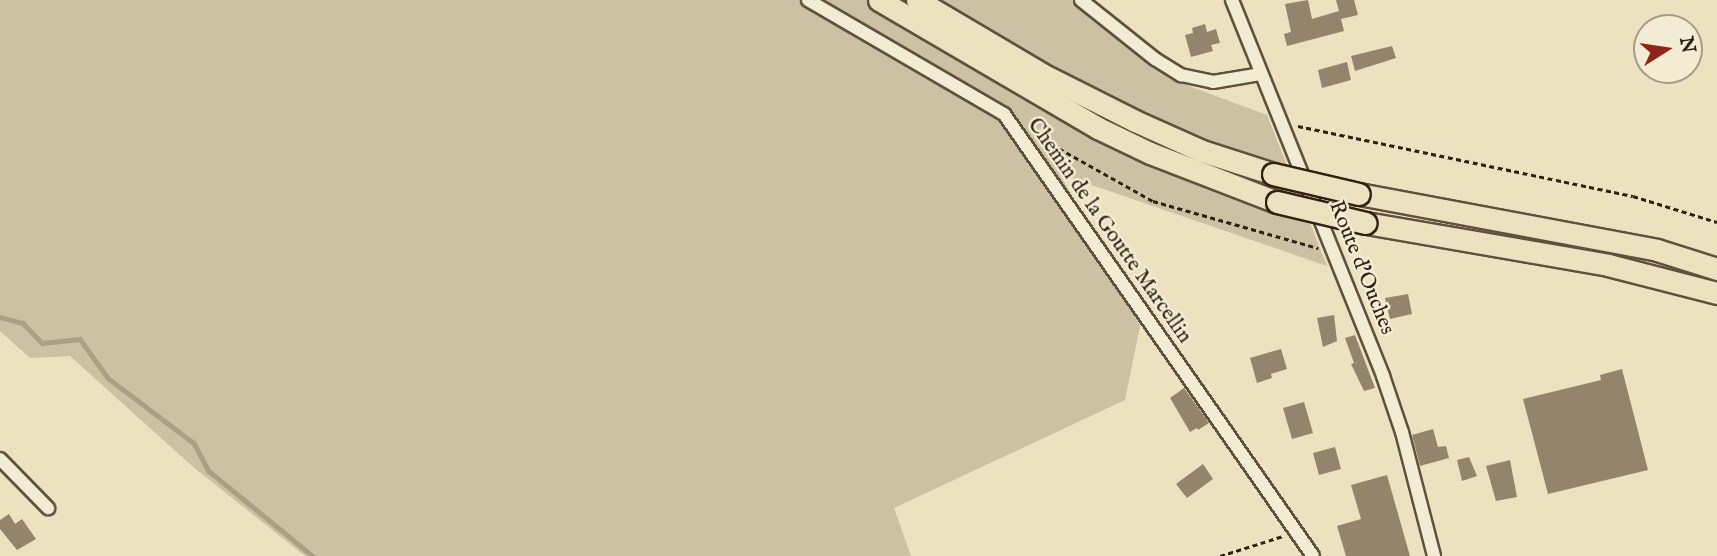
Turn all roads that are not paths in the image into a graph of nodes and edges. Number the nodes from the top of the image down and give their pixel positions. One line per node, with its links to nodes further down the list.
1 (808, 0): 11 (street, Chemin de la Goutte Marcellin)
2 (879, 0): 8 (main road, bridge)
3 (916, 0): 7 (main road, bridge)
4 (1081, 0): 6 (street)
5 (1232, 0): 6 (street, Route d'Ouches)
6 (1261, 74): 12 (street, Route d'Ouches)
7 (1717, 269)
8 (1717, 293)
9 (0, 458): 10 (street)
10 (48, 508)
11 (1314, 556)
12 (1434, 556)

